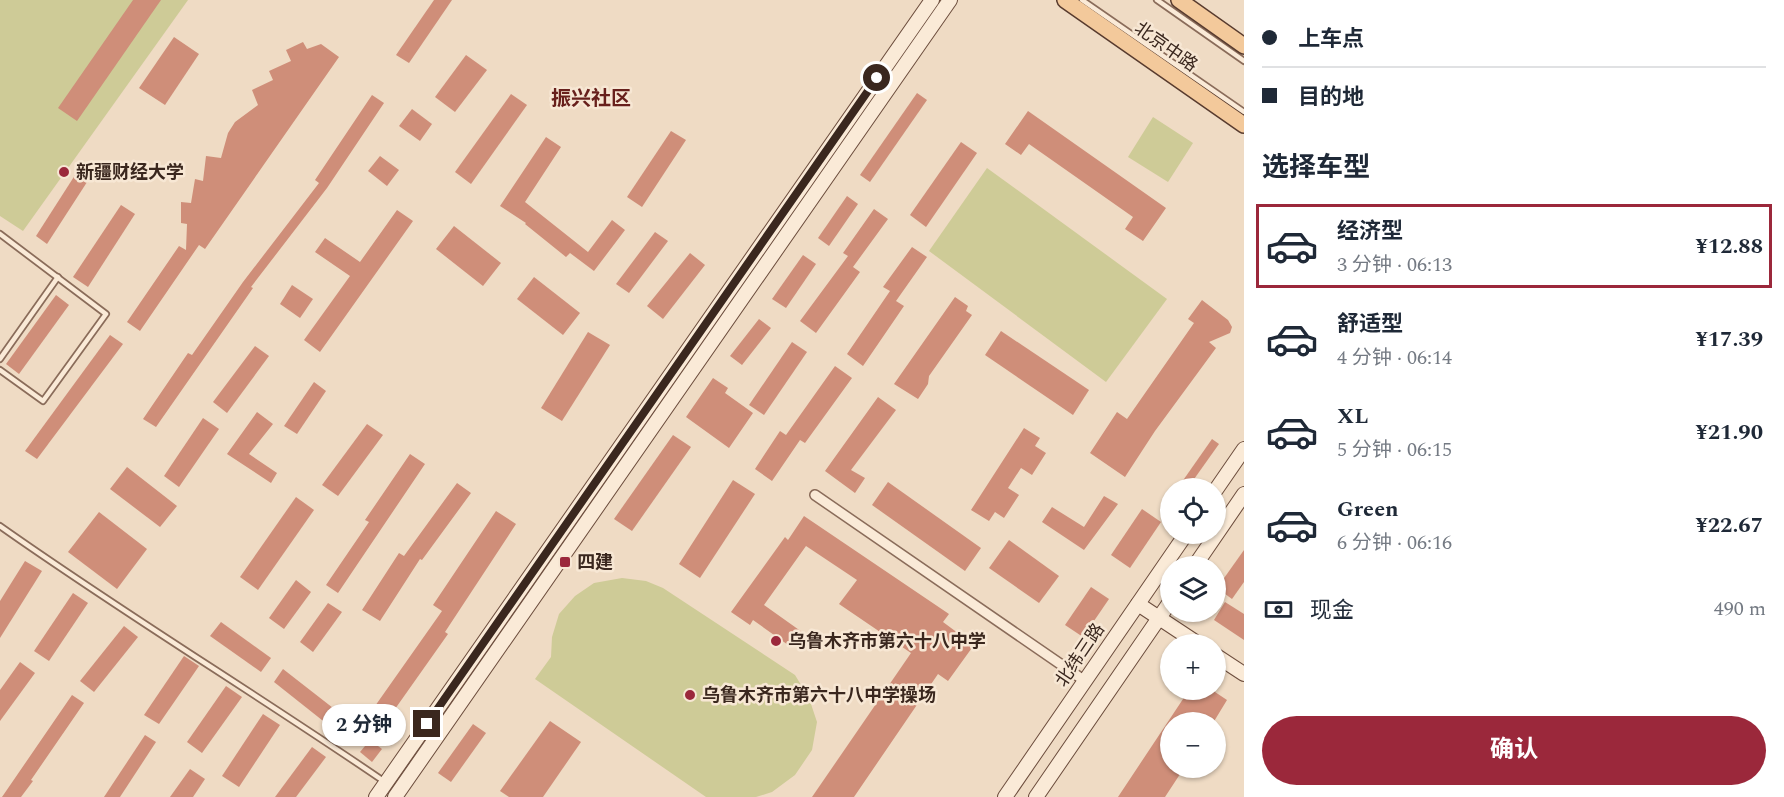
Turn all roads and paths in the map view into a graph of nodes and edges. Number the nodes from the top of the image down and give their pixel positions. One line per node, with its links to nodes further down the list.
1 (932, 0): 28 (main road)
2 (950, 0): 30 (main road)
3 (1065, 0): 10 (main road, 北京中路)
4 (1082, 0): 9 (lane)
5 (1157, 0): 8 (lane)
6 (1179, 0): 7 (main road)
7 (1244, 46)
8 (1244, 61)
9 (1244, 112)
10 (1244, 125)
11 (0, 234): 12 (lane)
12 (58, 277): 13 (lane); 14 (lane)
13 (0, 359)
14 (0, 370)
15 (1244, 449): 16 (main road)
16 (1224, 478)
17 (1244, 494): 21 (main road)
18 (815, 495): 27 (street)
19 (0, 526): 28 (lane)
20 (1179, 544): 22 (main road, 北纬三路)
21 (1202, 556)
22 (1138, 604): 23 (main road); 27 (main road, 北纬三路)
23 (1159, 617): 24 (main road); 32 (main road)
24 (1184, 634)
25 (1226, 662): 26 (main road)
26 (1244, 674)
27 (1085, 681): 31 (main road, 北纬三路)
28 (386, 783): 29 (main road)
29 (376, 797)
30 (395, 797)
31 (1005, 797)
32 (1036, 797)

